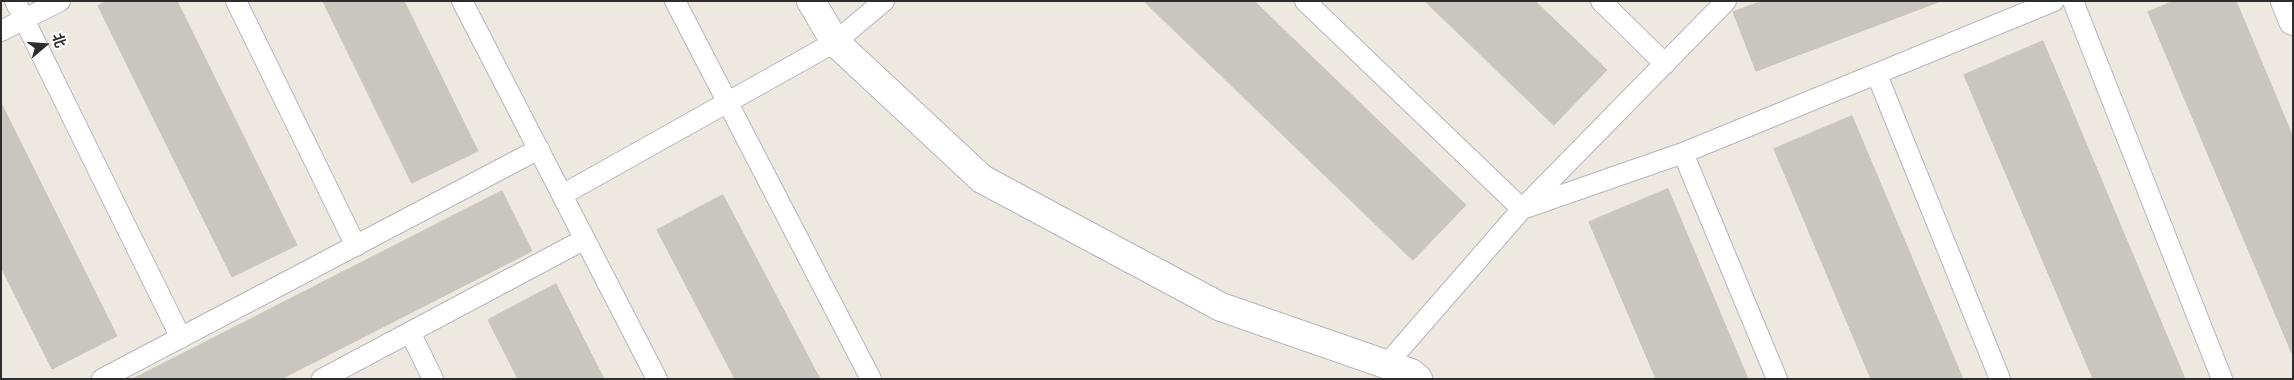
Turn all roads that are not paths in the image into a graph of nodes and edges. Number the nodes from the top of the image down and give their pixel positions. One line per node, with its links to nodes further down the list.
1 (16, 1): 14 (lane)
2 (60, 1): 14 (lane)
3 (236, 1): 26 (lane)
4 (462, 1): 21 (lane)
5 (675, 1): 20 (lane)
6 (812, 1): 17 (street)
7 (884, 1): 17 (lane)
8 (1305, 1): 24 (lane)
9 (1601, 1): 18 (lane)
10 (1726, 1): 18 (lane)
11 (2054, 1): 19 (lane)
12 (2073, 1): 38 (lane)
13 (2285, 1): 15 (street)
14 (25, 20): 16 (lane); 28 (lane)
15 (2293, 21)
16 (1, 31)
17 (835, 42): 20 (lane); 29 (street)
18 (1665, 64): 24 (lane)
19 (1877, 75): 22 (lane); 37 (lane)
20 (728, 104): 23 (lane); 34 (lane)
21 (539, 150): 23 (lane); 26 (lane)
22 (1682, 153): 24 (lane); 36 (lane)
23 (562, 195): 25 (lane)
24 (1522, 209): 29 (lane)
25 (586, 239): 27 (lane); 33 (lane)
26 (356, 246): 28 (lane)
27 (410, 332): 31 (lane); 32 (lane)
28 (182, 338): 30 (lane)
29 (1386, 364): 35 (street)
30 (102, 379)
31 (322, 379)
32 (433, 379)
33 (657, 379)
34 (871, 379)
35 (1418, 379)
36 (1777, 379)
37 (2000, 379)
38 (2222, 379)

